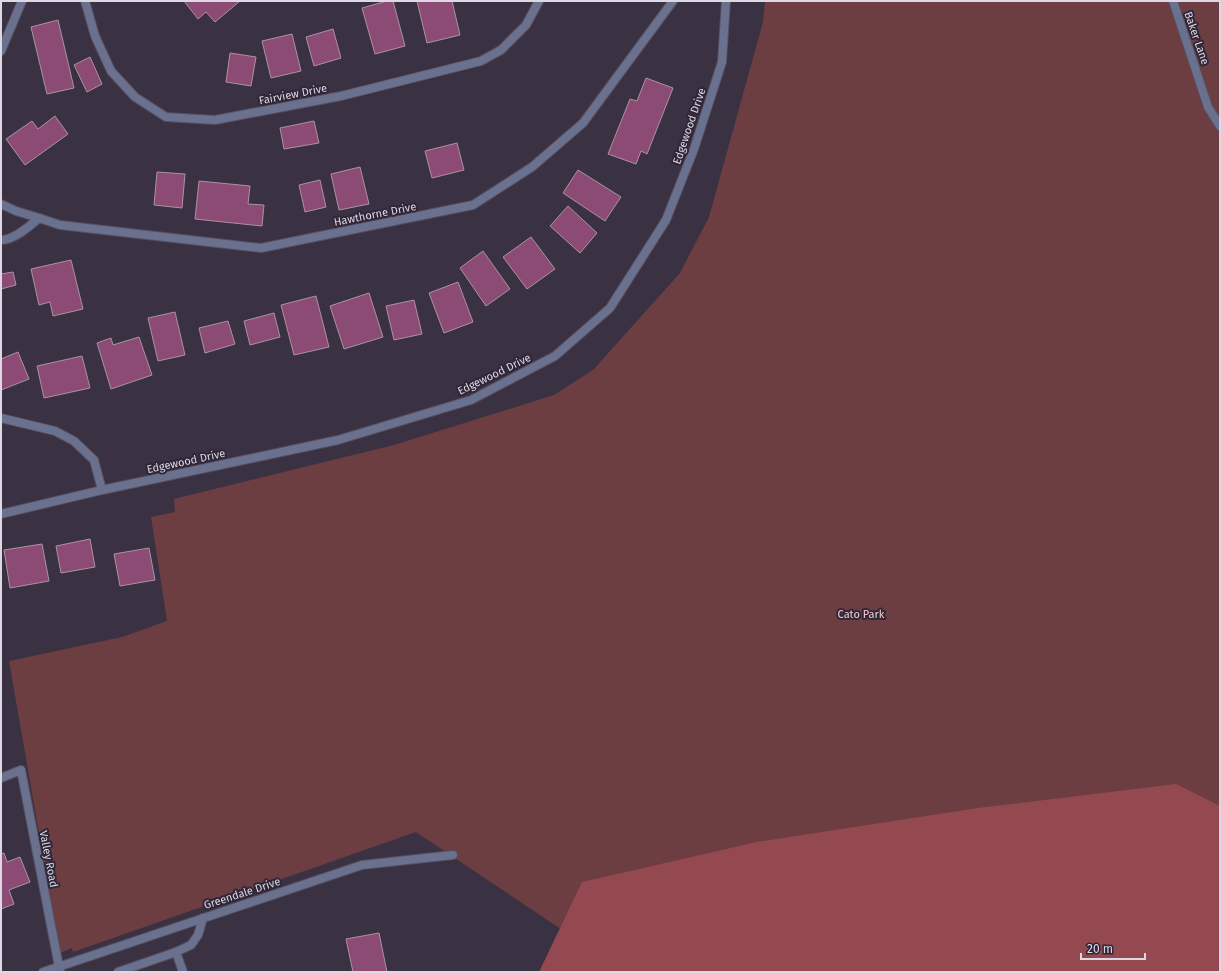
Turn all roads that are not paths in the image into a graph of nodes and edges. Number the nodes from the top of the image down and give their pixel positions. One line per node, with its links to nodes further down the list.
1 (22, 1): 7 (street)
2 (85, 1): 3 (street, Fairview Drive)
3 (540, 1)
4 (673, 1): 10 (street, Hawthorne Drive)
5 (726, 1): 13 (street, Edgewood Drive)
6 (1173, 1): 8 (street, Baker Lane)
7 (1, 51)
8 (1220, 126)
9 (1, 204): 10 (street, Hawthorne Drive)
10 (40, 218): 11 (street)
11 (1, 240)
12 (1, 418): 13 (street)
13 (102, 490): 14 (street, Edgewood Drive)
14 (1, 514)
15 (1, 778): 19 (street, Valley Road)
16 (453, 855): 17 (street, Greendale Drive)
17 (203, 918): 18 (street); 19 (street, Greendale Drive)
18 (176, 952): 21 (street); 22 (street)
19 (59, 969): 20 (street, Greendale Drive)
20 (43, 972)
21 (118, 972)
22 (183, 972)

